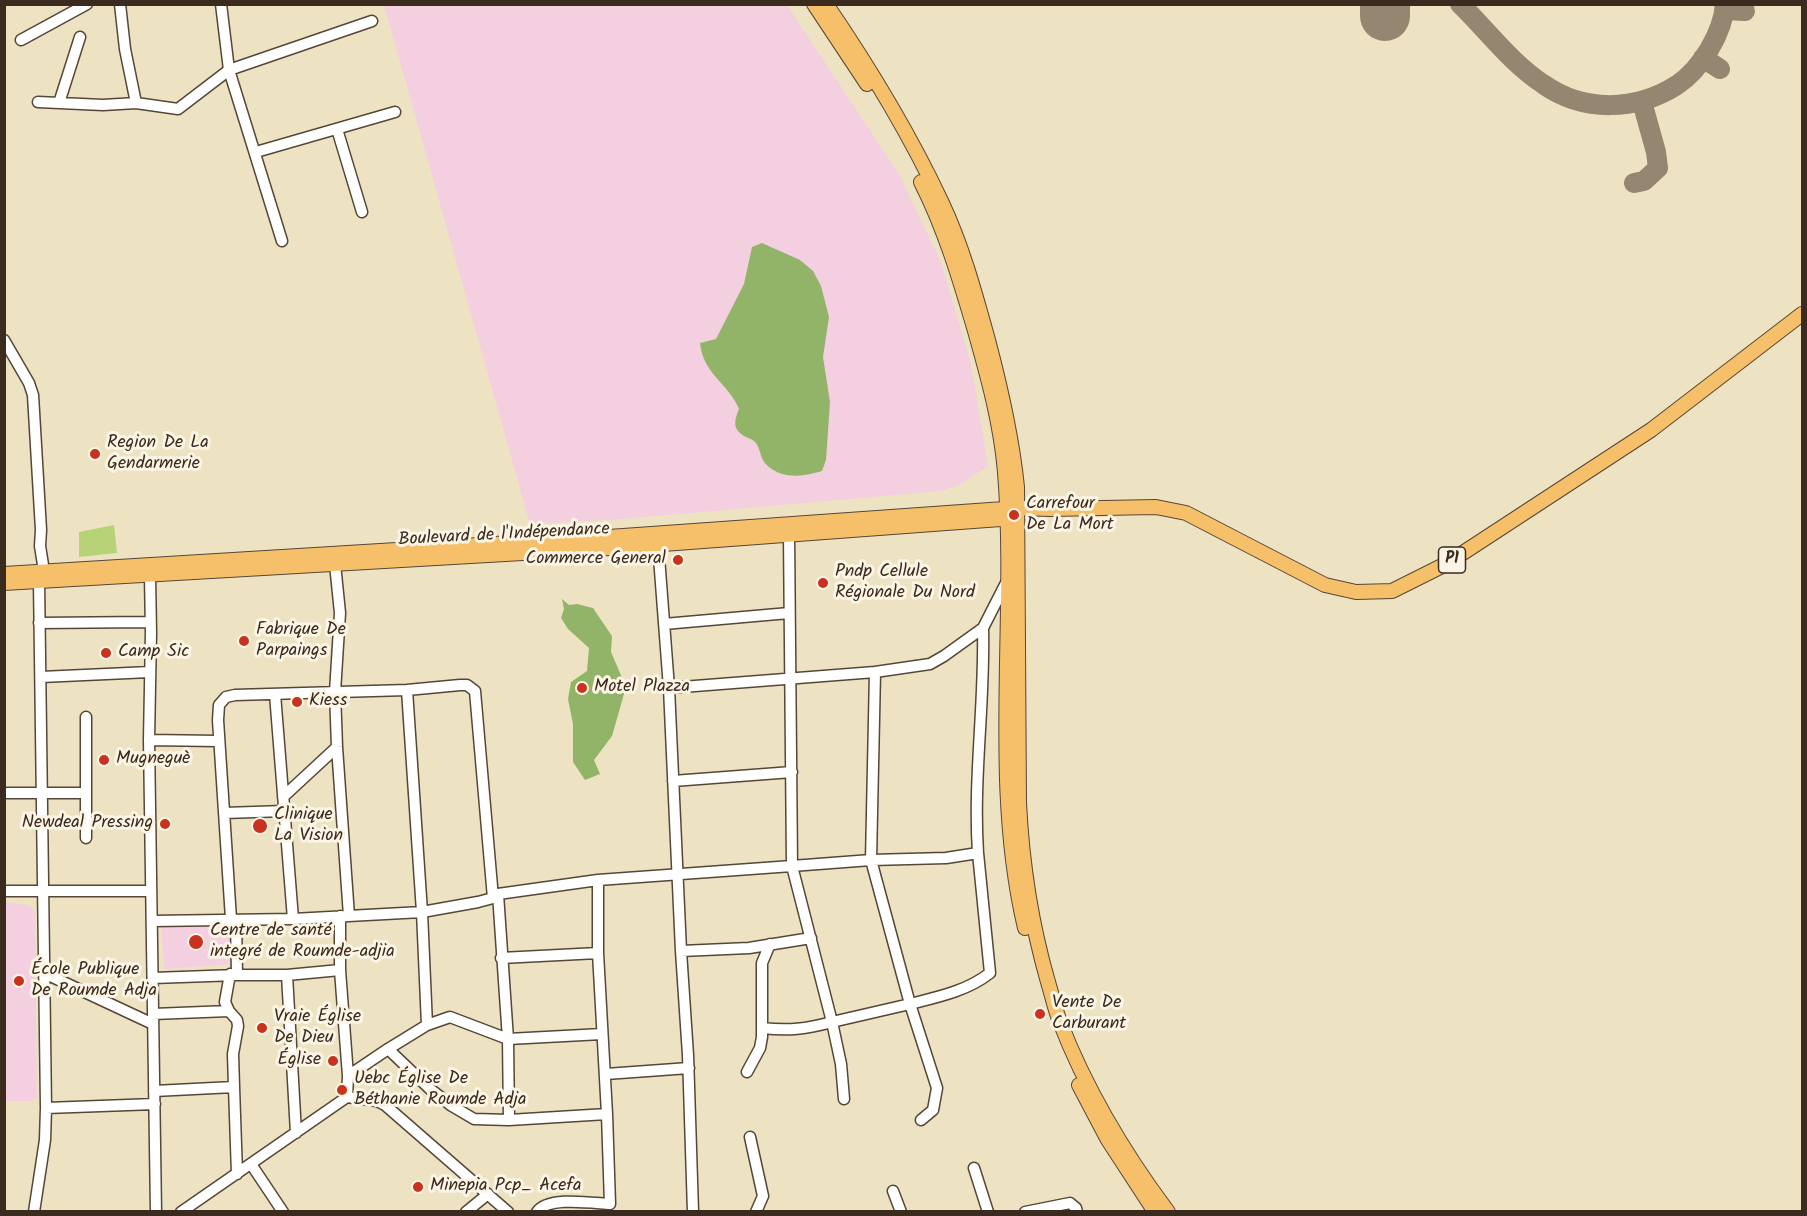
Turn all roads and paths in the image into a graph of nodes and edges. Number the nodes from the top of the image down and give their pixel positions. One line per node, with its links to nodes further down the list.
1 (87, 4): 8 (street)
2 (120, 4): 11 (street)
3 (221, 4): 9 (street)
4 (814, 4): 20 (main road)
5 (826, 4): 22 (main road)
6 (372, 21): 9 (street)
7 (80, 37): 12 (street)
8 (21, 40)
9 (229, 70): 11 (street); 15 (street)
10 (38, 102): 12 (street)
11 (136, 103): 12 (street)
12 (59, 104)
13 (395, 112): 14 (street)
14 (337, 129): 15 (street); 16 (street)
15 (255, 153): 17 (street)
16 (362, 212)
17 (282, 242)
18 (1803, 314): 22 (main road, P1)
19 (5, 344): 28 (street)
20 (1005, 492): 21 (main road); 22 (main road)
21 (988, 510): 22 (main road, Boulevard de l'Indépendance); 28 (main road, Boulevard de l'Indépendance)
22 (1012, 513): 23 (main road, Boulevard de l'Indépendance); 29 (main road); 125 (main road)
23 (789, 534): 24 (main road, Boulevard de l'Indépendance); 31 (street)
24 (658, 544): 25 (main road, Boulevard de l'Indépendance); 34 (street)
25 (335, 564): 27 (main road, Boulevard de l'Indépendance); 42 (street)
26 (4, 574): 28 (main road, Boulevard de l'Indépendance)
27 (150, 575): 28 (main road, Boulevard de l'Indépendance); 36 (street)
28 (41, 576): 30 (main road, Boulevard de l'Indépendance); 33 (street)
29 (1007, 582): 35 (street); 124 (main road)
30 (4, 583)
31 (789, 613): 34 (street); 39 (street)
32 (147, 622): 33 (street)
33 (39, 623): 38 (street)
34 (664, 624): 40 (street)
35 (983, 628): 37 (street); 57 (street)
36 (150, 672): 38 (street); 45 (street)
37 (874, 672): 39 (street); 58 (street)
38 (40, 676): 51 (street)
39 (791, 677): 40 (street); 48 (street)
40 (669, 688): 49 (street)
41 (407, 690): 42 (street); 65 (street); 66 (street)
42 (335, 692): 43 (street); 47 (street)
43 (275, 694): 46 (street); 53 (street)
44 (86, 717): 52 (street)
45 (149, 740): 46 (street); 64 (street)
46 (218, 741): 55 (street)
47 (338, 747): 53 (street); 67 (street)
48 (792, 772): 49 (street); 59 (street)
49 (673, 782): 60 (street)
50 (4, 793): 51 (street)
51 (42, 793): 52 (street); 63 (street)
52 (86, 793): 56 (street)
53 (283, 797): 54 (street)
54 (285, 811): 55 (street); 68 (street)
55 (225, 813): 69 (street)
56 (86, 837)
57 (978, 853): 58 (street); 81 (street)
58 (871, 860): 59 (street); 81 (street)
59 (792, 866): 60 (street); 71 (street)
60 (677, 876): 61 (street); 73 (street)
61 (598, 880): 65 (street); 74 (street)
62 (4, 891): 63 (street)
63 (43, 891): 64 (street); 77 (street)
64 (151, 891): 70 (street)
65 (495, 896): 66 (street); 75 (street)
66 (422, 912): 67 (street); 85 (street)
67 (344, 916): 68 (street); 76 (street)
68 (293, 919): 69 (street)
69 (234, 920): 70 (street); 78 (street)
70 (152, 921): 80 (street)
71 (811, 938): 72 (street); 84 (street)
72 (770, 945): 73 (street); 86 (street)
73 (681, 951): 90 (street)
74 (598, 953): 75 (street); 87 (street)
75 (501, 958): 88 (street)
76 (340, 970): 79 (street); 93 (street)
77 (44, 973): 83 (street); 99 (street)
78 (233, 975): 79 (street); 80 (street); 82 (street)
79 (287, 975): 103 (street)
80 (153, 978): 83 (street)
81 (910, 1004): 84 (street); 102 (street)
82 (229, 1011): 83 (street); 94 (street)
83 (153, 1019): 95 (street)
84 (832, 1022): 86 (street); 97 (street)
85 (427, 1025): 88 (street); 89 (street)
86 (762, 1028): 91 (street)
87 (602, 1034): 88 (street); 92 (street)
88 (508, 1039): 101 (street)
89 (388, 1049): 93 (street); 101 (street)
90 (689, 1068): 92 (street); 118 (street)
91 (747, 1072)
92 (606, 1074): 100 (street)
93 (348, 1076): 96 (street)
94 (234, 1087): 95 (street); 107 (street)
95 (154, 1091): 98 (street)
96 (347, 1097): 103 (street); 109 (street)
97 (844, 1100)
98 (155, 1104): 99 (street); 112 (street)
99 (46, 1108): 111 (street)
100 (607, 1114): 101 (street); 110 (street)
101 (509, 1120)
102 (921, 1120)
103 (296, 1133): 105 (street)
104 (750, 1137): 119 (street)
105 (251, 1164): 107 (street); 114 (street)
106 (974, 1168): 121 (street)
107 (237, 1174): 113 (street)
108 (893, 1191): 120 (street)
109 (488, 1194): 115 (street); 116 (street)
110 (610, 1208): 117 (street)
111 (34, 1212)
112 (156, 1212)
113 (182, 1212)
114 (283, 1212)
115 (466, 1212)
116 (508, 1212)
117 (537, 1212)
118 (693, 1212)
119 (756, 1212)
120 (901, 1212)
121 (988, 1212)
122 (1025, 1212): 123 (street)
123 (1077, 1212)
124 (1155, 1212)
125 (1168, 1212)

